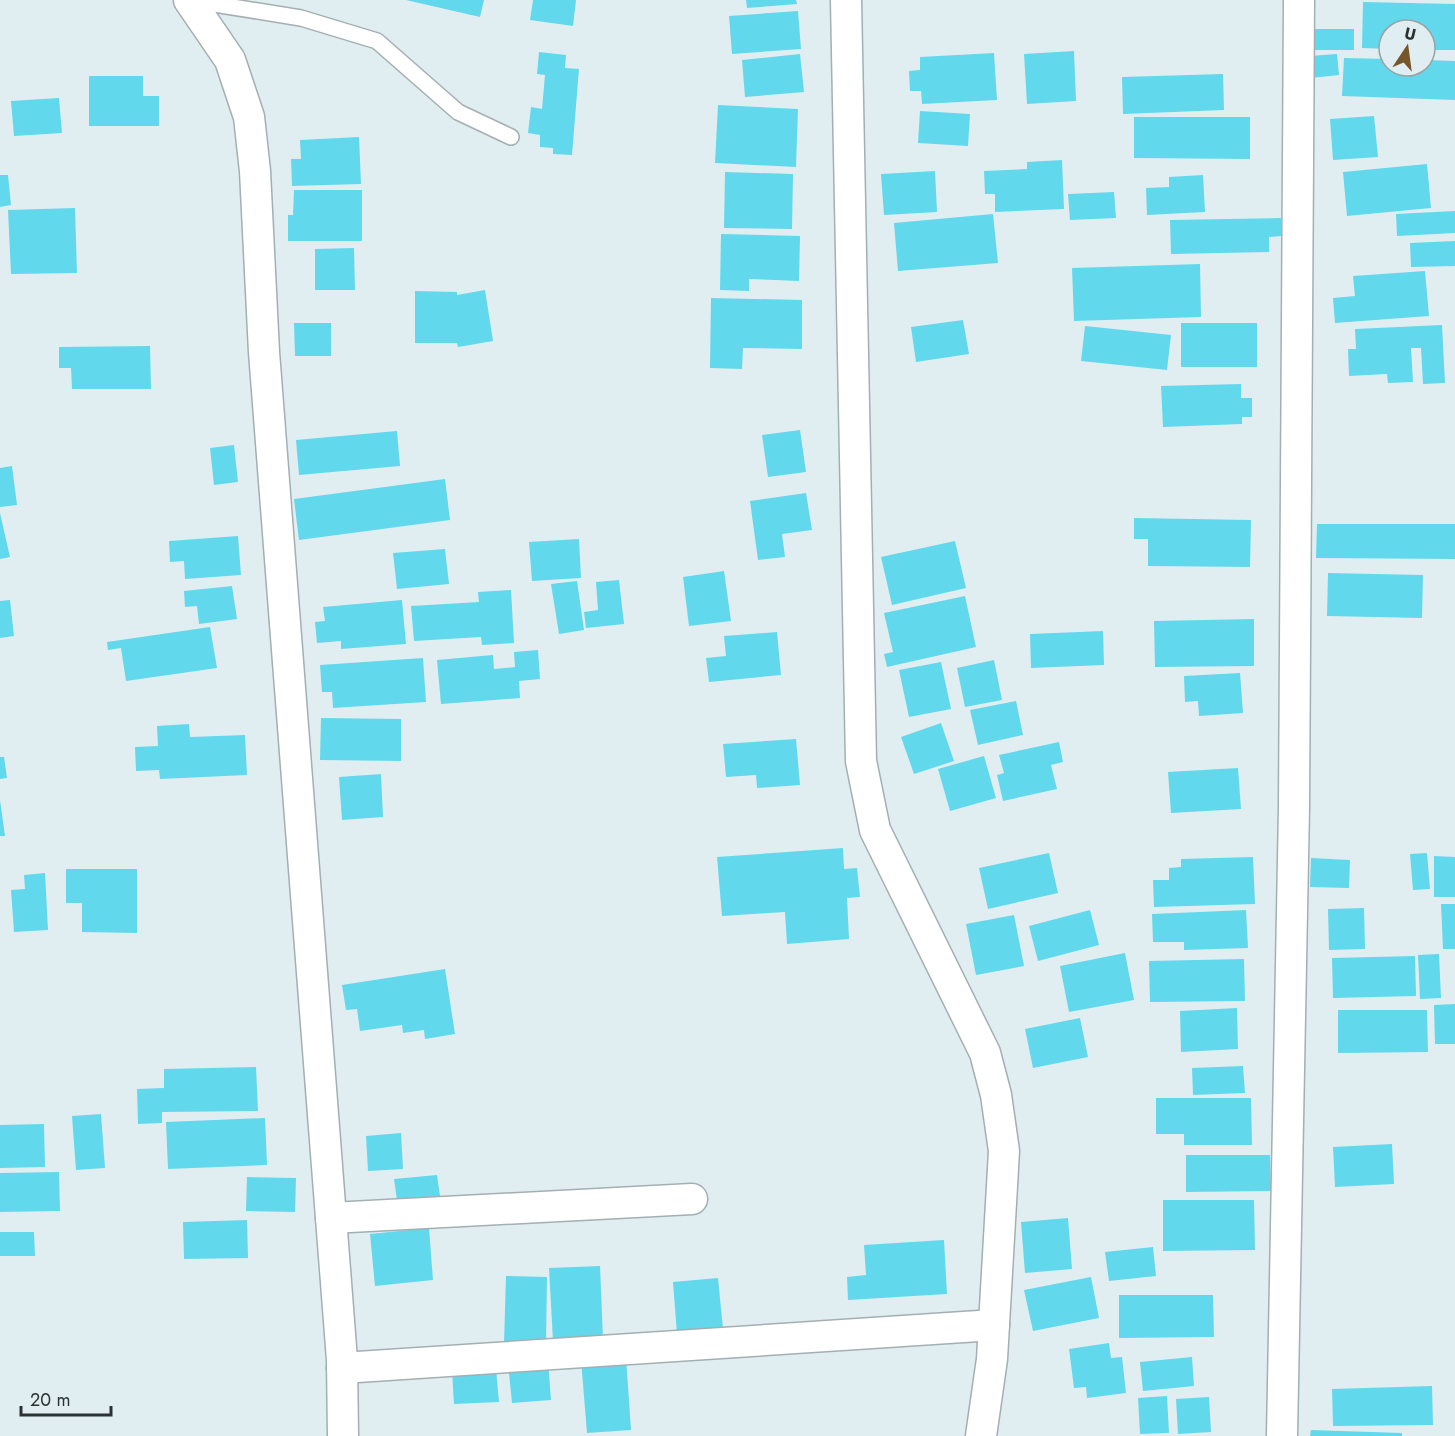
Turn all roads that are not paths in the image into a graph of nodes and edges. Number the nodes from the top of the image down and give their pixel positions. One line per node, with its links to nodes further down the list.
1 (189, 0): 4 (lane); 6 (street)
2 (846, 0): 7 (street)
3 (1299, 0): 11 (street)
4 (511, 137)
5 (692, 1199): 6 (street)
6 (331, 1218): 8 (street)
7 (994, 1325): 8 (street); 10 (street)
8 (342, 1368): 9 (street)
9 (343, 1436)
10 (981, 1436)
11 (1282, 1436)

